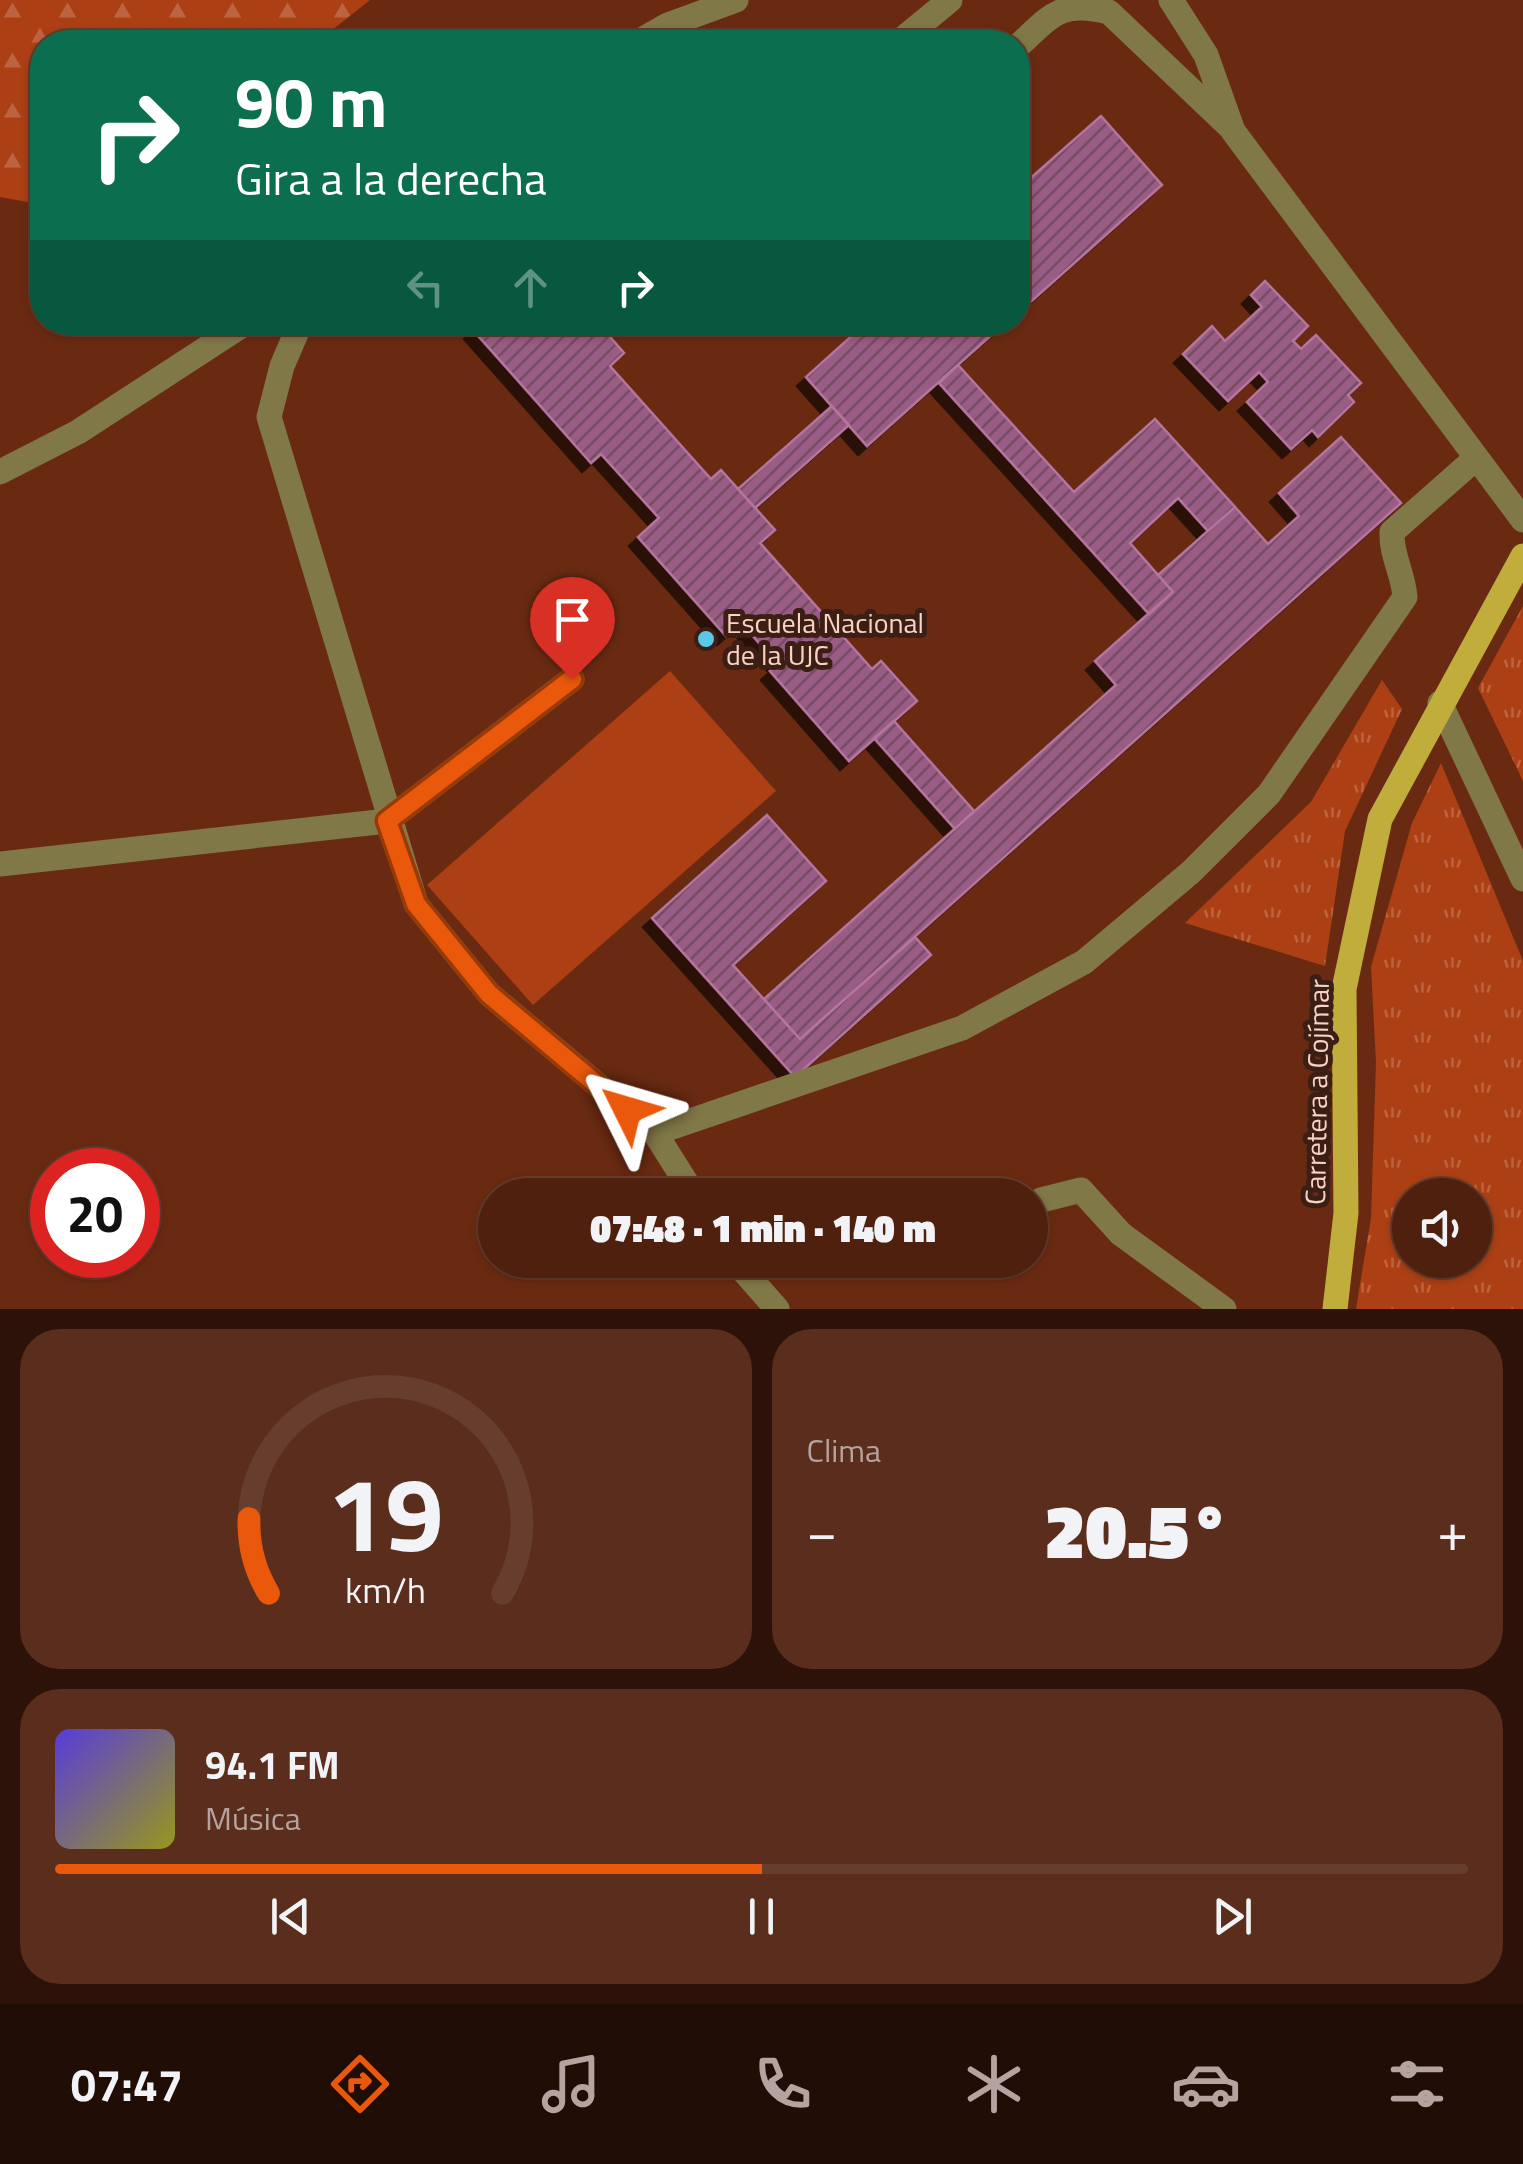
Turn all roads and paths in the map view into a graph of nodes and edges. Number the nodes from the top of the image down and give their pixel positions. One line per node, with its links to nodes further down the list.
1 (736, 0): 4 (street)
2 (950, 0): 5 (street)
3 (1171, 0): 7 (street)
4 (659, 30)
5 (914, 30)
6 (1030, 35): 7 (street)
7 (1234, 131): 10 (street)
8 (228, 335): 11 (street)
9 (295, 335): 16 (street)
10 (1474, 459): 12 (street); 19 (street)
11 (0, 472)
12 (1523, 520)
13 (1523, 556): 15 (main road, Carretera a Cojímar)
14 (572, 679): 16 (street)
15 (1440, 704): 18 (street); 25 (main road, Carretera a Cojímar)
16 (387, 821): 17 (street); 19 (street)
17 (0, 864)
18 (1523, 878)
19 (655, 1133): 20 (street)
20 (683, 1178)
21 (1048, 1198): 24 (street)
22 (749, 1278): 23 (street)
23 (776, 1309)
24 (1224, 1309)
25 (1335, 1309)

